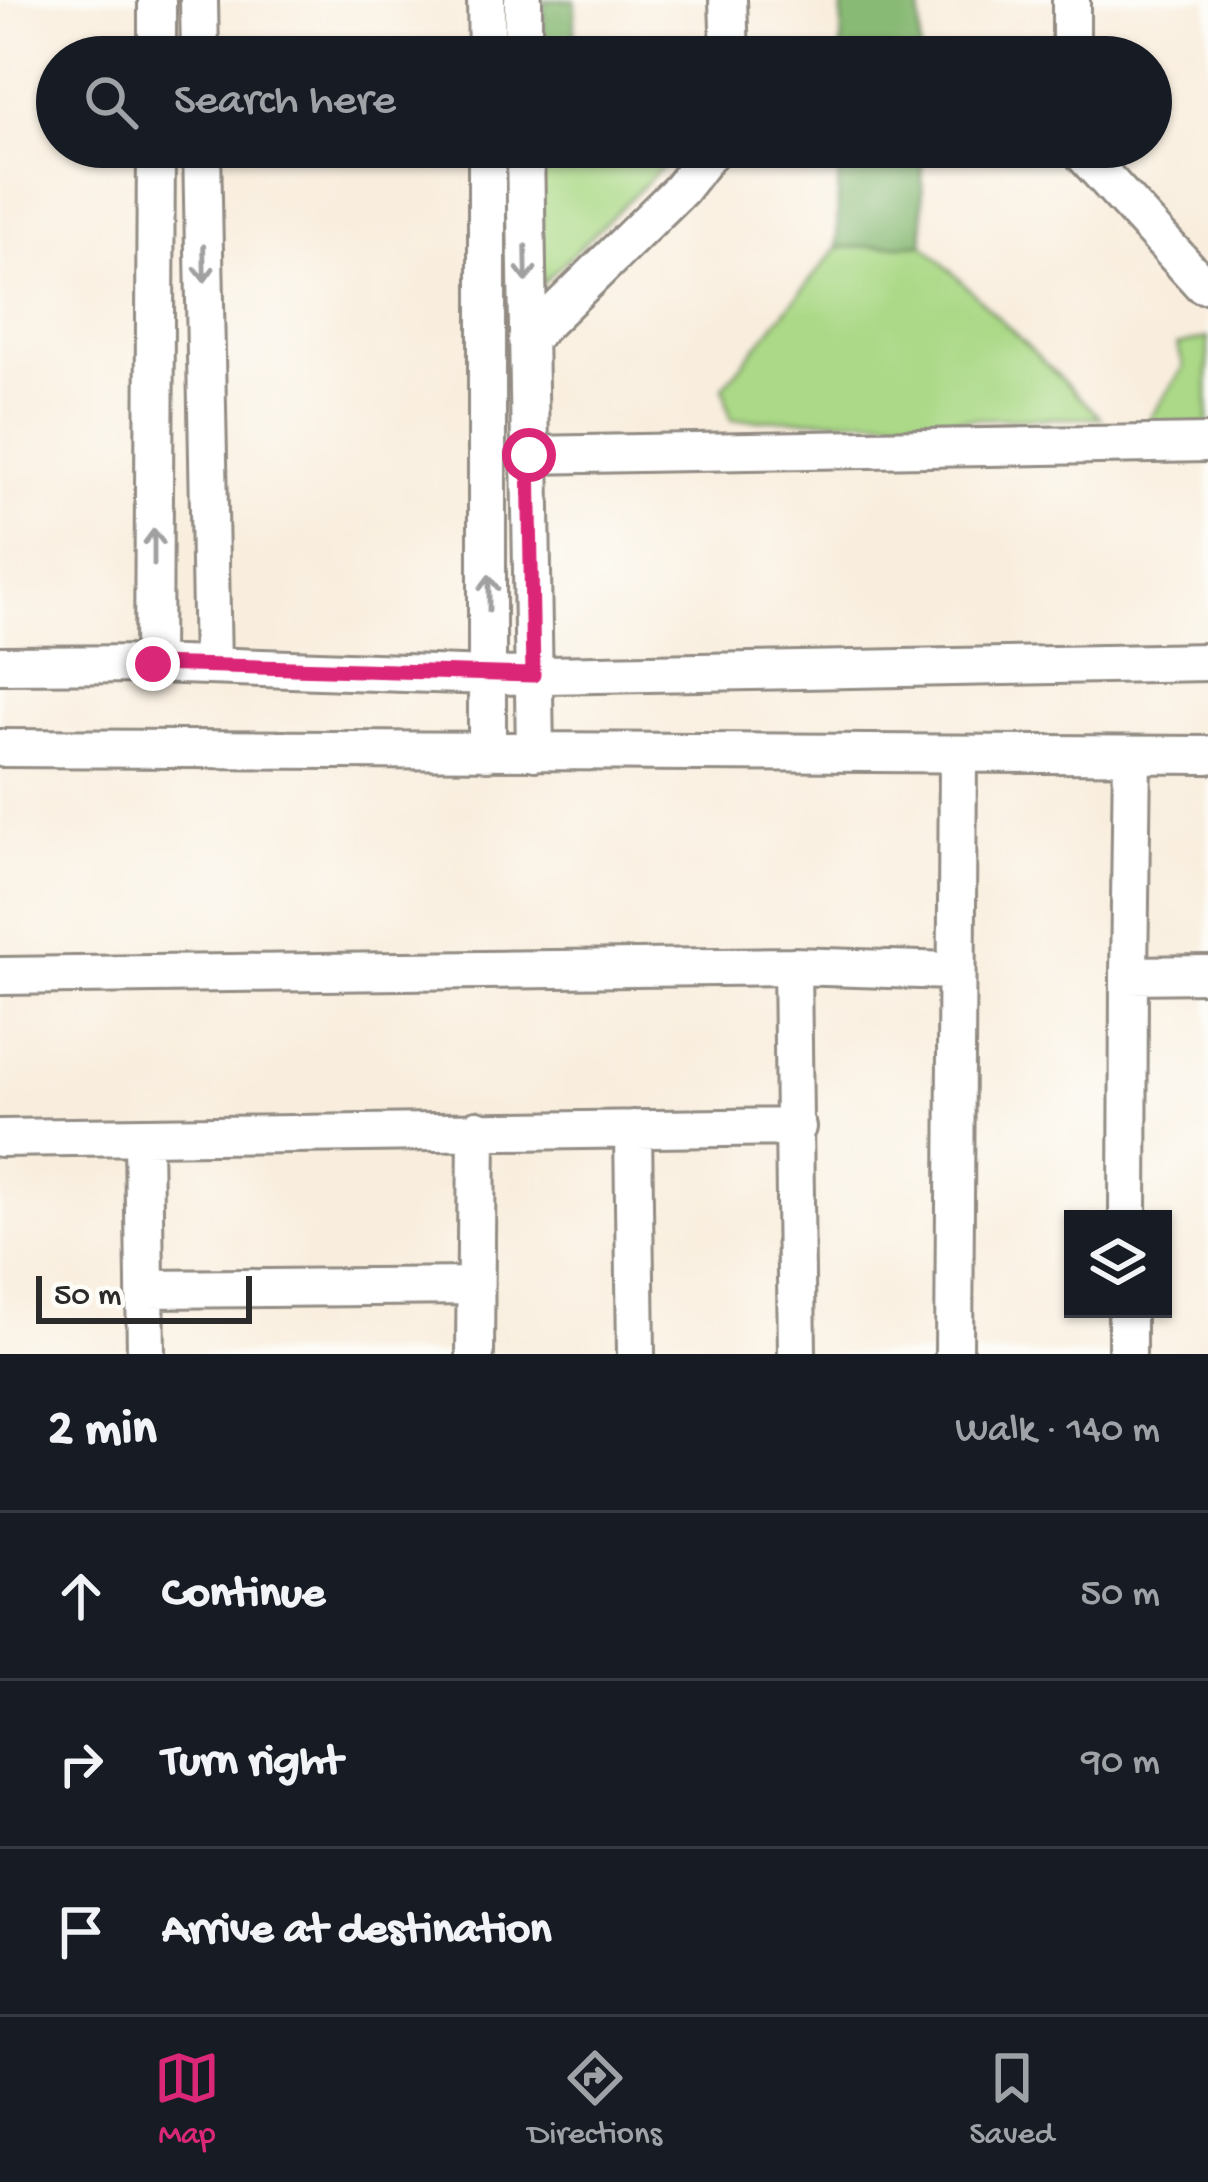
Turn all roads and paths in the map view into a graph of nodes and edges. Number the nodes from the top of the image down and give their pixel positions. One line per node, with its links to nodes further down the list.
1 (157, 0): 7 (street)
2 (199, 0): 8 (street)
3 (486, 0): 9 (street)
4 (523, 0): 10 (street)
5 (728, 0): 11 (street)
6 (1071, 0): 12 (street)
7 (157, 36)
8 (200, 36)
9 (487, 36)
10 (524, 36)
11 (729, 36)
12 (1071, 36)
13 (156, 168): 24 (street, one-way to 13)
14 (202, 168): 26 (street, one-way to 26)
15 (487, 168): 28 (street, one-way to 15)
16 (524, 168): 20 (street, one-way to 20)
17 (698, 168): 20 (street)
18 (1096, 168): 19 (street)
19 (1202, 284)
20 (527, 340): 22 (street)
21 (1208, 443): 22 (street)
22 (529, 455): 27 (street)
23 (1208, 662): 27 (street)
24 (153, 664): 25 (street); 26 (street)
25 (0, 665)
26 (212, 666): 28 (street)
27 (533, 675): 28 (street); 31 (street)
28 (489, 676): 30 (street)
29 (0, 748): 30 (street)
30 (487, 752): 31 (street)
31 (535, 752): 32 (street)
32 (958, 755): 33 (street); 36 (street)
33 (1132, 755): 34 (street); 38 (street)
34 (1208, 755)
35 (792, 966): 36 (street); 39 (street); 40 (street)
36 (953, 971): 53 (street)
37 (1208, 974): 38 (street)
38 (1129, 975): 45 (street)
39 (0, 976)
40 (796, 1127): 42 (street); 52 (street)
41 (477, 1129): 42 (street); 44 (street); 46 (street)
42 (633, 1129): 51 (street)
43 (0, 1138): 44 (street)
44 (143, 1139): 47 (street)
45 (1128, 1210)
46 (474, 1286): 47 (street); 50 (street)
47 (146, 1289): 49 (street)
48 (1127, 1318): 54 (street)
49 (146, 1354)
50 (476, 1354)
51 (636, 1354)
52 (797, 1354)
53 (954, 1354)
54 (1127, 1354)

